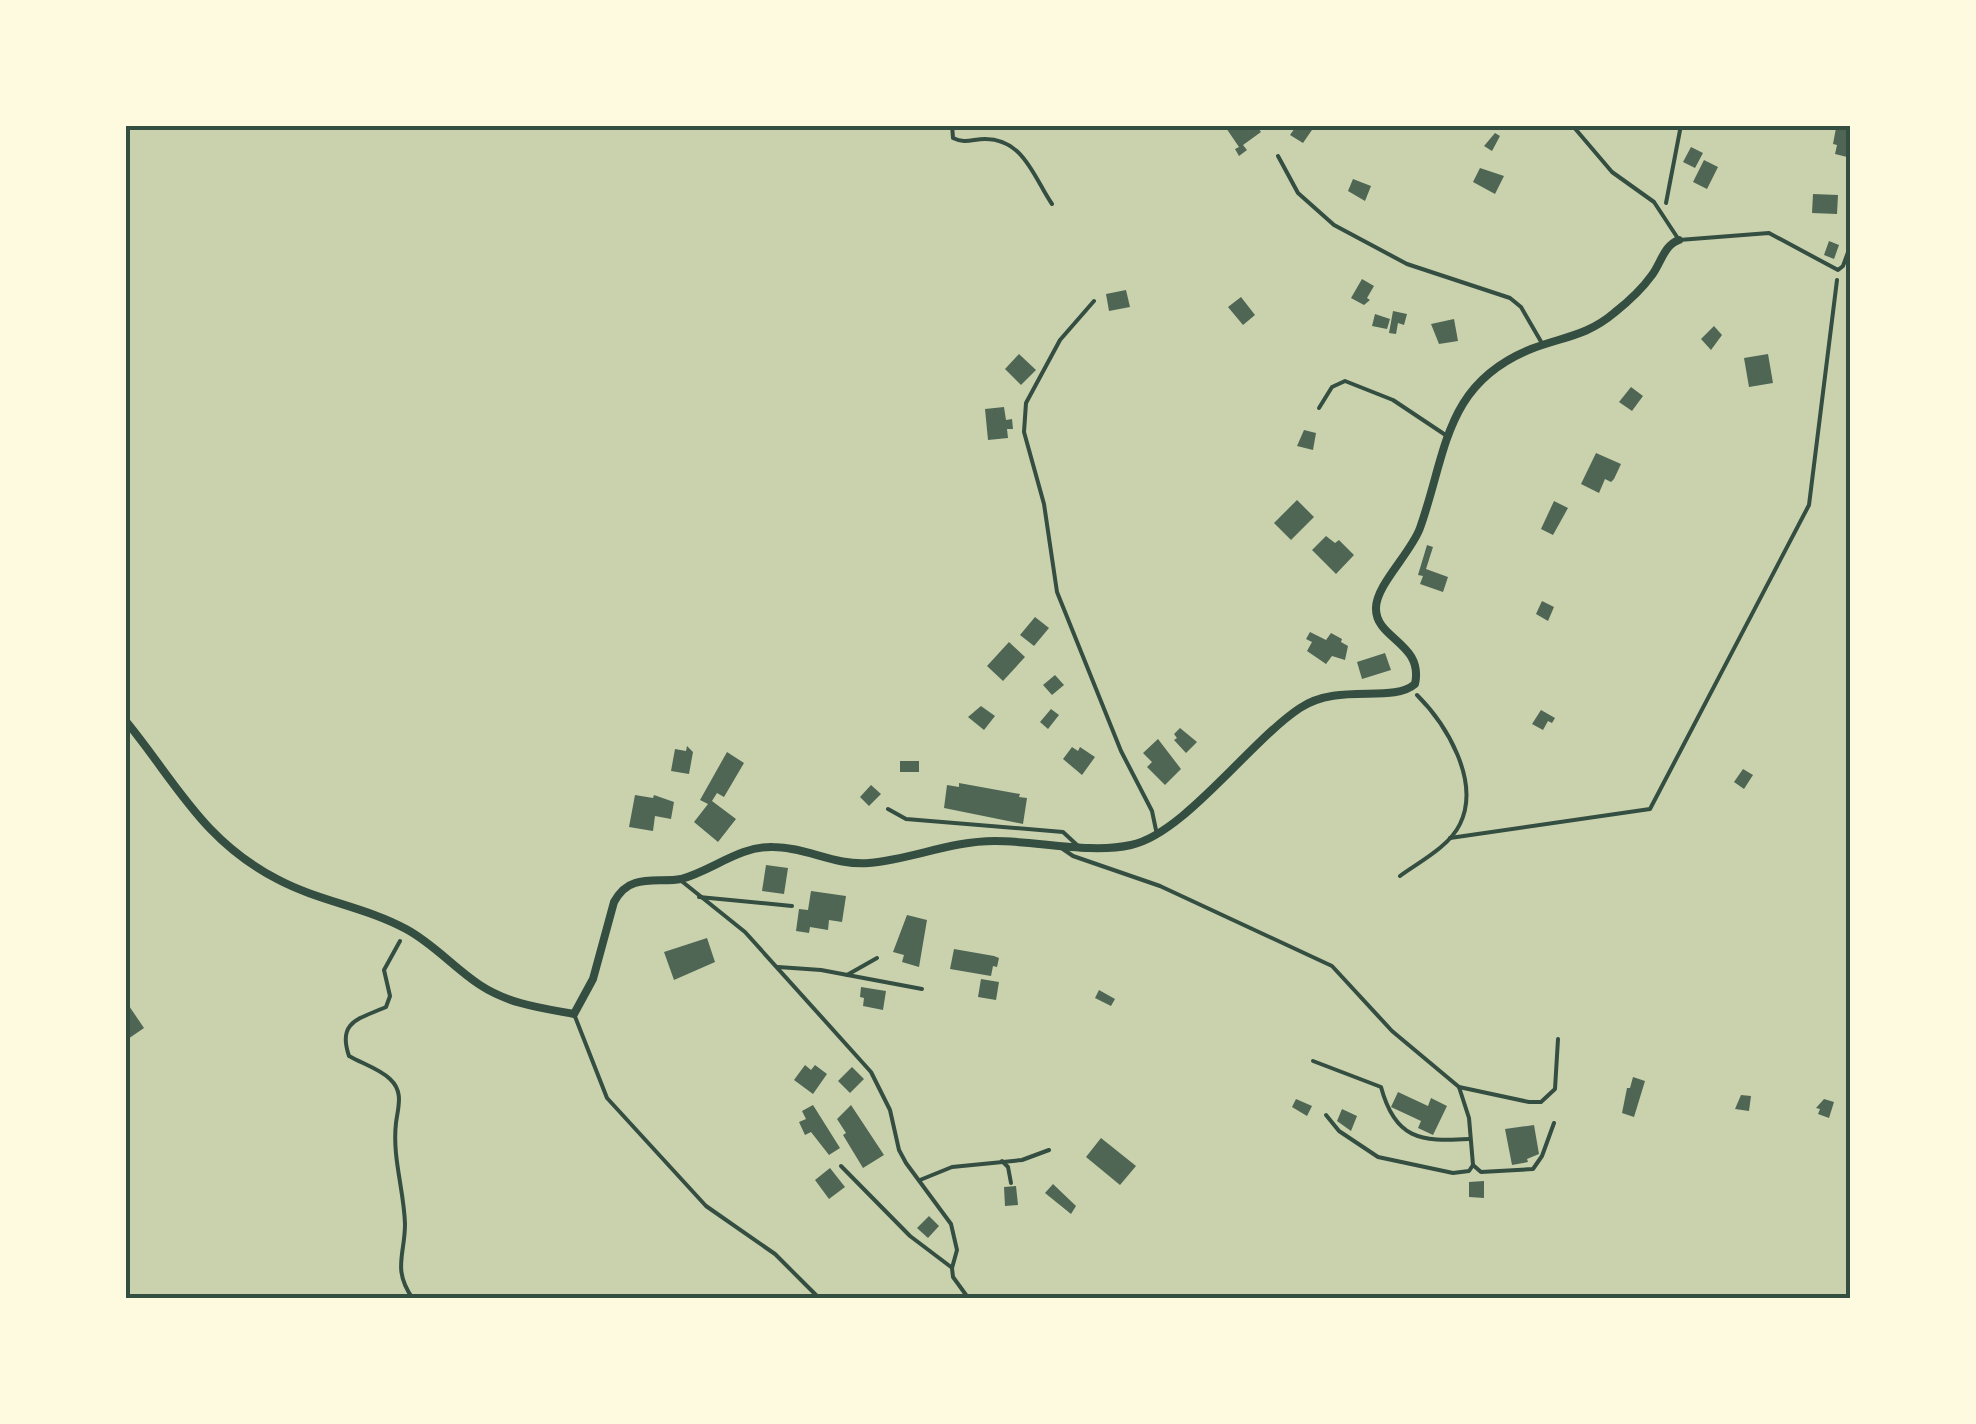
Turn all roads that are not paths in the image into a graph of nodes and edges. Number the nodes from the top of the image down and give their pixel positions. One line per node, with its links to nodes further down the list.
1 (1572, 125): 3 (lane)
2 (1278, 156): 6 (lane)
3 (1679, 240): 4 (lane); 6 (street)
4 (1851, 244)
5 (1094, 301): 11 (lane)
6 (1543, 345): 8 (street)
7 (1319, 408): 8 (lane)
8 (1448, 436): 11 (street)
9 (125, 720): 21 (street)
10 (888, 810): 12 (lane)
11 (1157, 835): 12 (street)
12 (1076, 846): 13 (street)
13 (1060, 847): 14 (street); 24 (lane)
14 (679, 879): 15 (lane); 21 (street)
15 (699, 897): 16 (lane); 18 (lane)
16 (792, 906)
17 (877, 958): 19 (lane)
18 (778, 967): 19 (lane); 32 (lane)
19 (847, 975): 20 (lane)
20 (922, 990)
21 (574, 1014): 35 (lane)
22 (1558, 1039): 24 (lane)
23 (1312, 1061): 27 (lane)
24 (1460, 1087): 27 (lane)
25 (1326, 1115): 30 (lane)
26 (1554, 1123): 30 (lane)
27 (1469, 1139): 30 (lane)
28 (1048, 1150): 29 (lane)
29 (1002, 1161): 32 (lane); 33 (lane)
30 (1473, 1165)
31 (841, 1166): 34 (lane)
32 (920, 1180): 34 (lane)
33 (1011, 1183)
34 (952, 1268): 36 (lane)
35 (820, 1299)
36 (969, 1299)

